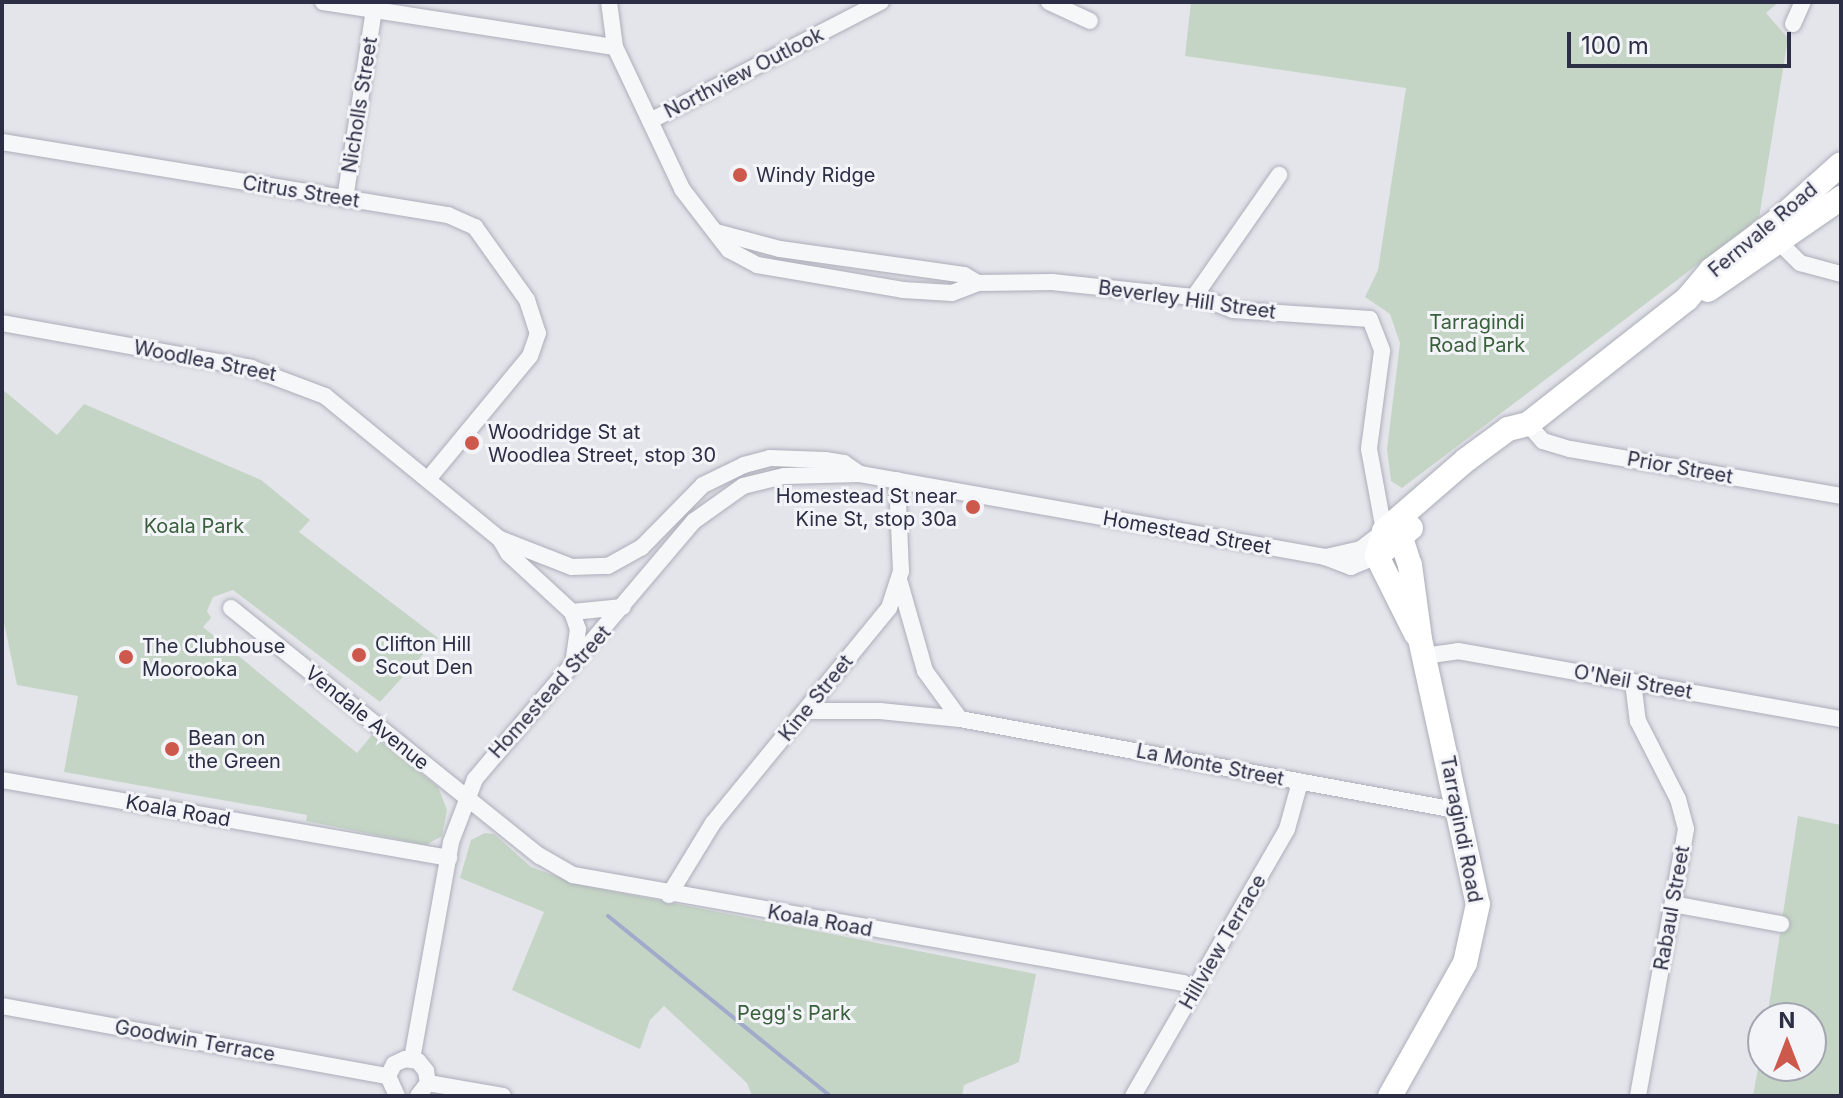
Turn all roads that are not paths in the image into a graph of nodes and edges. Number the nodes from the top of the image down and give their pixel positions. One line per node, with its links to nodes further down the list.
1 (323, 2): 6 (street)
2 (609, 2): 9 (street, Beverley Hill Street)
3 (881, 2): 10 (street, Northview Outlook)
4 (1049, 2): 7 (street)
5 (1803, 2): 8 (street)
6 (374, 10): 9 (street); 15 (street, Nicholls Street)
7 (1090, 21)
8 (1793, 24)
9 (615, 47): 10 (street, Beverley Hill Street)
10 (650, 121): 18 (street, Beverley Hill Street)
11 (2, 142): 15 (street, Citrus Street)
12 (1841, 164): 19 (street, Fernvale Road)
13 (1279, 175): 18 (street)
14 (1841, 198): 16 (street, Fernvale Road)
15 (345, 199): 23 (street, Citrus Street)
16 (1779, 242): 17 (street); 19 (street, Fernvale Road)
17 (1841, 274)
18 (1194, 297): 26 (street, Beverley Hill Street)
19 (1687, 299): 21 (street, Fernvale Road)
20 (2, 323): 23 (street, Woodlea Street)
21 (1528, 424): 25 (street, Prior Street); 26 (street, Fernvale Road)
22 (860, 474): 24 (street, Homestead Street); 30 (street, Homestead Street); 32 (street, Homestead Street)
23 (429, 478): 27 (street, Woodlea Street)
24 (897, 480): 29 (street, Homestead Street); 31 (street)
25 (1841, 496)
26 (1392, 535): 28 (street); 29 (street, Homestead Street); 35 (street, Tarragindi Road)
27 (500, 539): 30 (street, Woodlea Street); 34 (street, Woodlea Street)
28 (1377, 556): 29 (street, Homestead Street); 35 (street, Tarragindi Road)
29 (1325, 557)
30 (590, 568)
31 (900, 583): 38 (street, Kine Street); 39 (street)
32 (623, 607): 34 (street); 36 (street, Homestead Street)
33 (231, 608): 43 (street, Vendale Avenue)
34 (572, 612): 36 (street)
35 (1422, 647): 37 (street, O'Neil Street); 44 (street, Tarragindi Road)
36 (574, 659): 43 (street, Homestead Street)
37 (1633, 682): 40 (street, O'Neil Street); 47 (street, Rabaul Street)
38 (807, 711): 39 (street, La Monte Street); 46 (street, Kine Street)
39 (960, 719): 42 (street, La Monte Street)
40 (1841, 719)
41 (2, 780): 45 (street, Koala Road)
42 (1300, 782): 44 (street, La Monte Street); 49 (street, Hillview Terrace)
43 (466, 798): 45 (street, Homestead Street); 46 (street, Koala Road)
44 (1461, 811): 57 (street, Tarragindi Road)
45 (449, 858): 51 (street, Homestead Street)
46 (669, 895): 49 (street, Koala Road)
47 (1673, 904): 48 (street); 58 (street, Rabaul Street)
48 (1781, 924)
49 (1196, 990): 56 (street, Hillview Terrace)
50 (2, 1006): 52 (street, Goodwin Terrace)
51 (412, 1059): 52 (street); 53 (street)
52 (388, 1076): 54 (street)
53 (423, 1090): 55 (street)
54 (397, 1096)
55 (503, 1096)
56 (1133, 1096)
57 (1390, 1096)
58 (1638, 1096)

